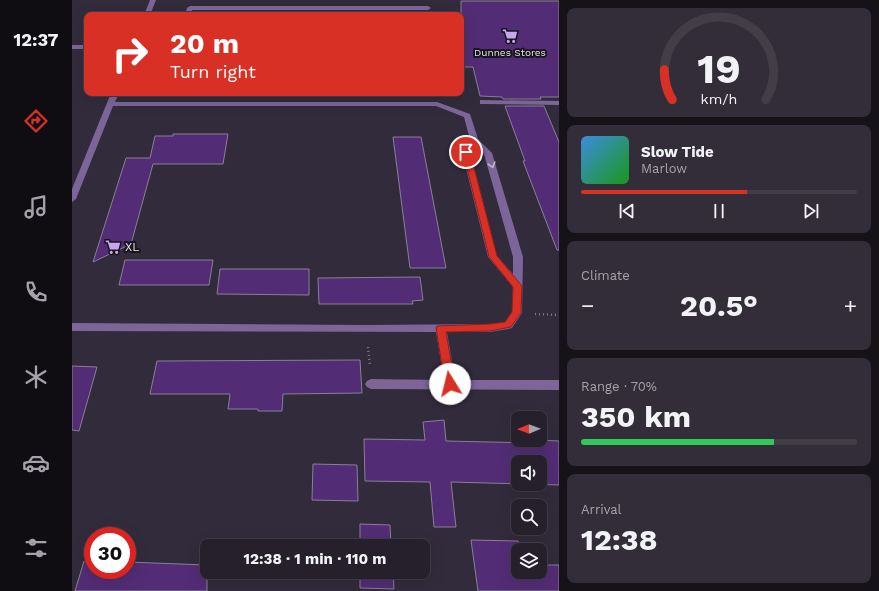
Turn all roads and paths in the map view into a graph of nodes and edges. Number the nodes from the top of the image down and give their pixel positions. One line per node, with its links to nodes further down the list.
1 (153, 0): 5 (street)
2 (313, 0): 7 (street)
3 (426, 0): 4 (street)
4 (428, 8): 7 (street); 8 (street)
5 (148, 12)
6 (189, 12): 7 (street)
7 (313, 12)
8 (429, 12)
9 (72, 47): 10 (street)
10 (84, 47)
11 (114, 96): 14 (street)
12 (483, 102): 13 (street)
13 (559, 103)
14 (110, 104): 15 (street); 16 (street)
15 (474, 140): 17 (street, one-way to 17); 17 (street)
16 (72, 199)
17 (518, 286): 19 (street)
18 (72, 327): 20 (street)
19 (441, 328): 20 (street); 22 (street)
20 (368, 329): 21 (path)
21 (370, 384): 22 (street)
22 (450, 384): 23 (street)
23 (559, 385)

